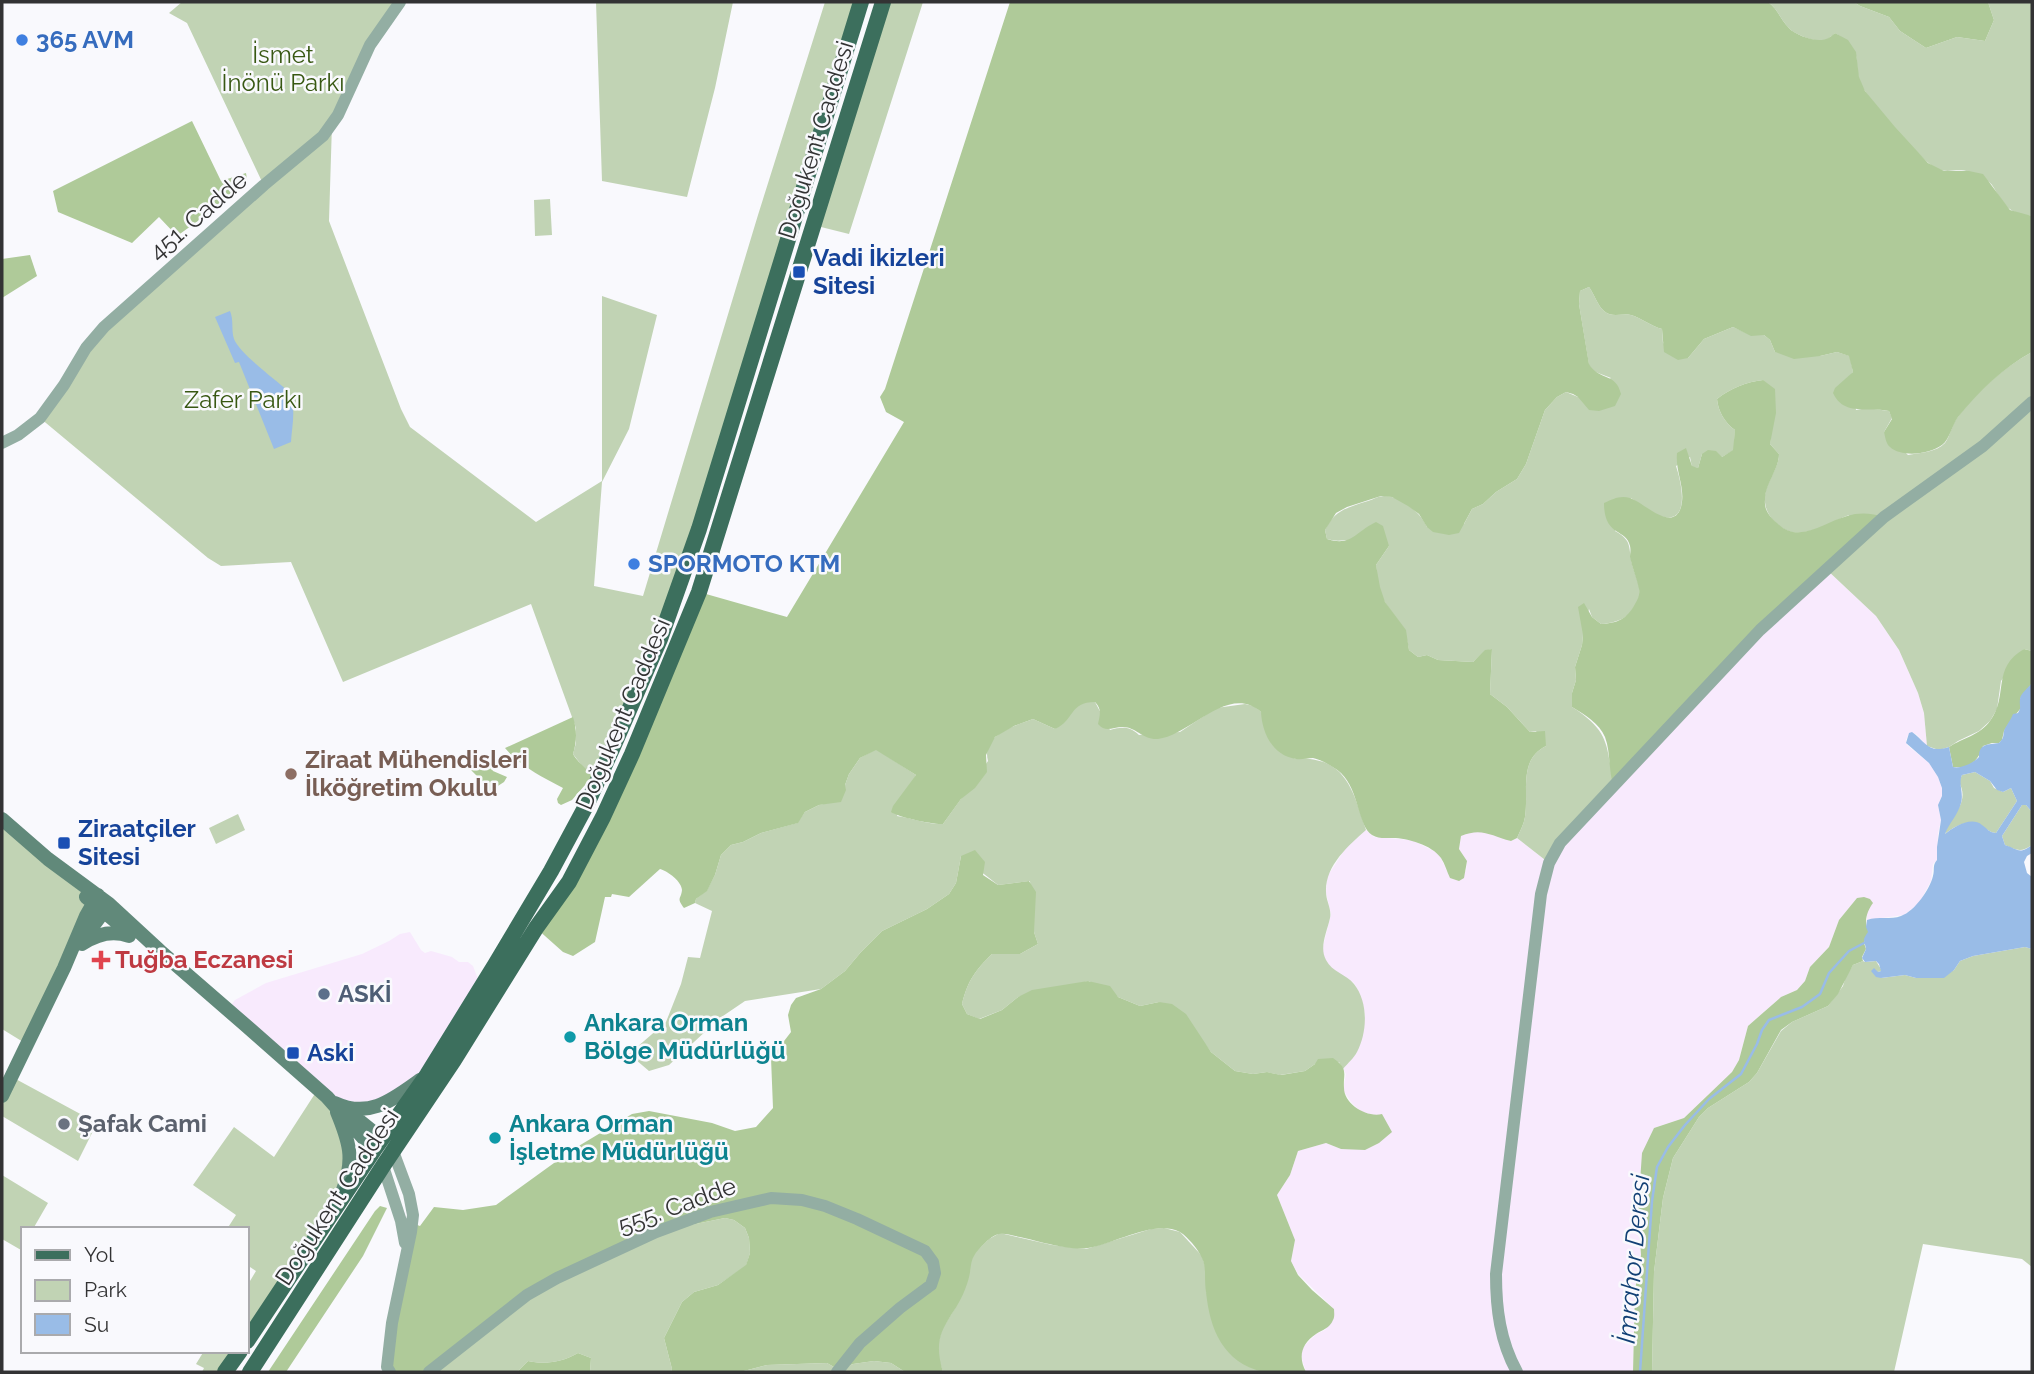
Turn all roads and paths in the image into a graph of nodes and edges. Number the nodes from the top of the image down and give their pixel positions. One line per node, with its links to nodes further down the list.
1 (400, 2): 5 (street, 451. Cadde)
2 (861, 2): 12 (main road, Doğukent Caddesi)
3 (883, 2): 16 (main road, Doğukent Caddesi)
4 (2032, 401): 29 (street)
5 (2, 443)
6 (2, 819): 7 (main road)
7 (101, 904): 8 (main road); 9 (main road); 10 (main road); 11 (main road)
8 (137, 938): 9 (main road); 10 (main road)
9 (78, 946): 11 (main road)
10 (160, 951): 14 (main road)
11 (64, 968): 13 (main road)
12 (427, 1075): 14 (main road); 15 (main road, Doğukent Caddesi)
13 (2, 1096)
14 (331, 1101): 15 (main road); 20 (main road)
15 (378, 1144): 16 (main road); 17 (main road); 20 (main road, Doğukent Caddesi)
16 (393, 1151): 17 (main road, Doğukent Caddesi); 21 (street)
17 (383, 1166): 18 (main road, Doğukent Caddesi); 19 (street)
18 (362, 1198): 19 (street); 25 (main road, Doğukent Caddesi)
19 (395, 1200): 21 (street)
20 (339, 1201): 22 (main road, Doğukent Caddesi)
21 (406, 1251): 26 (street)
22 (248, 1340)
23 (239, 1353): 24 (main road)
24 (225, 1372)
25 (250, 1372)
26 (390, 1372)
27 (429, 1372): 28 (street, 555. Cadde)
28 (837, 1372)
29 (1517, 1372)

